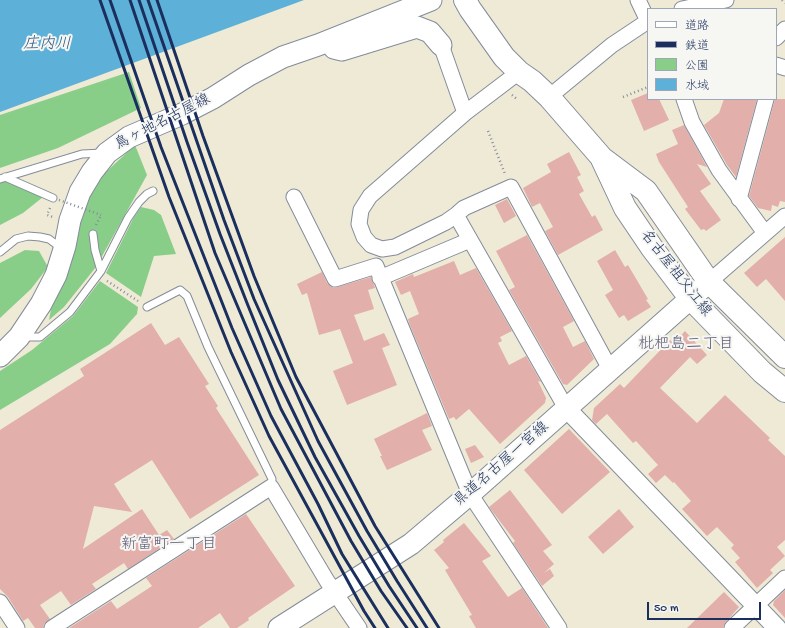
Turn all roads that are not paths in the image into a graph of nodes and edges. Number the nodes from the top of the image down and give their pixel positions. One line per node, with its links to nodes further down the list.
1 (431, 0): 10 (main road, 鳥ヶ地名古屋線)
2 (638, 0): 6 (street)
3 (726, 0): 5 (street)
4 (468, 4): 12 (main road, 名古屋祖父江線)
5 (687, 8)
6 (647, 19)
7 (647, 22): 13 (street)
8 (785, 29): 9 (street)
9 (777, 37)
10 (318, 45): 11 (main road); 17 (main road, 鳥ヶ地名古屋線)
11 (441, 45): 16 (street)
12 (519, 72): 13 (main road, 名古屋祖父江線); 16 (street)
13 (549, 97): 18 (main road, 名古屋祖父江線)
14 (684, 100): 23 (street)
15 (766, 100): 23 (street)
16 (465, 113): 24 (street)
17 (107, 153): 19 (lane); 29 (main road, 鳥ヶ地名古屋線)
18 (602, 158): 33 (main road, 名古屋祖父江線); 34 (main road, 名古屋祖父江線)
19 (3, 178): 22 (lane)
20 (153, 191): 31 (lane)
21 (294, 197): 32 (street)
22 (56, 199)
23 (739, 199): 26 (street)
24 (456, 215): 28 (street); 39 (street)
25 (785, 216): 26 (street)
26 (765, 233): 33 (street)
27 (93, 234): 31 (lane)
28 (470, 240): 32 (street); 41 (street)
29 (65, 246): 30 (lane); 36 (main road, 鳥ヶ地名古屋線)
30 (0, 252)
31 (100, 273): 36 (lane)
32 (380, 278): 43 (street)
33 (709, 282): 34 (main road, 県道名古屋一宮線); 38 (main road, 名古屋祖父江線)
34 (690, 298): 39 (main road, 県道名古屋一宮線); 40 (main road, 名古屋祖父江線)
35 (147, 307): 42 (lane)
36 (19, 337): 37 (main road, 鳥ヶ地名古屋線)
37 (0, 356)
38 (785, 357)
39 (610, 369): 41 (main road, 県道名古屋一宮線)
40 (785, 391)
41 (566, 408): 43 (main road, 県道名古屋一宮線); 47 (street)
42 (271, 487): 45 (street); 49 (street)
43 (470, 494): 45 (main road, 県道名古屋一宮線); 52 (street)
44 (785, 578): 47 (street)
45 (334, 593): 50 (main road, 県道名古屋一宮線); 51 (street)
46 (0, 602): 48 (street)
47 (756, 606): 53 (street); 54 (street)
48 (17, 628)
49 (52, 628)
50 (279, 628)
51 (359, 628)
52 (559, 628)
53 (732, 628)
54 (777, 628)

